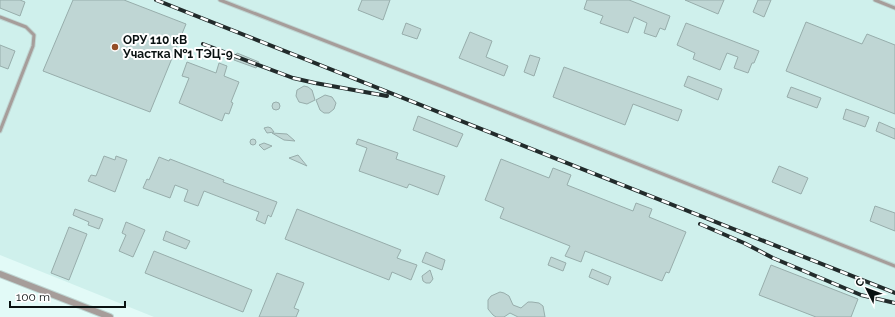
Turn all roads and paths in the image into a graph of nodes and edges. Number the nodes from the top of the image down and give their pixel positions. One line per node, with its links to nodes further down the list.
1 (220, 0): 6 (lane)
2 (875, 0): 3 (lane)
3 (895, 8)
4 (0, 17): 5 (lane)
5 (0, 131)
6 (895, 266)
7 (0, 274): 8 (street)
8 (110, 317)

